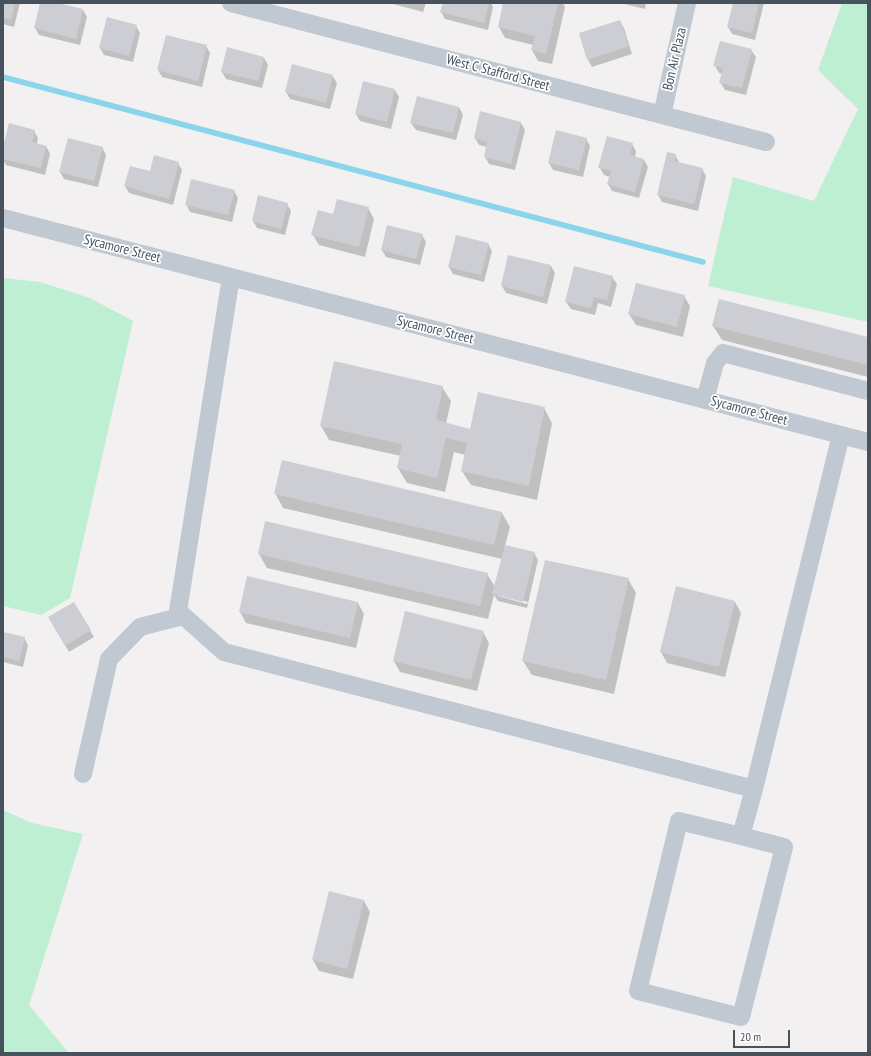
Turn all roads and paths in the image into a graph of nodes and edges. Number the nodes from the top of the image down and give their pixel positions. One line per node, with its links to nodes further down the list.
1 (231, 3): 3 (street, West C Stafford Street)
2 (687, 3): 3 (street, Bon Air Plaza)
3 (662, 115): 4 (street, West C Stafford Street)
4 (766, 142)
5 (3, 218): 6 (street, Sycamore Street)
6 (231, 277): 8 (street, Sycamore Street); 11 (street)
7 (868, 391): 8 (street)
8 (705, 400): 9 (street, Sycamore Street)
9 (841, 435): 10 (street, Sycamore Street); 13 (street)
10 (868, 442)
11 (183, 616): 12 (street); 13 (street)
12 (83, 774)
13 (754, 789): 14 (street)
14 (741, 836): 14 (street)

